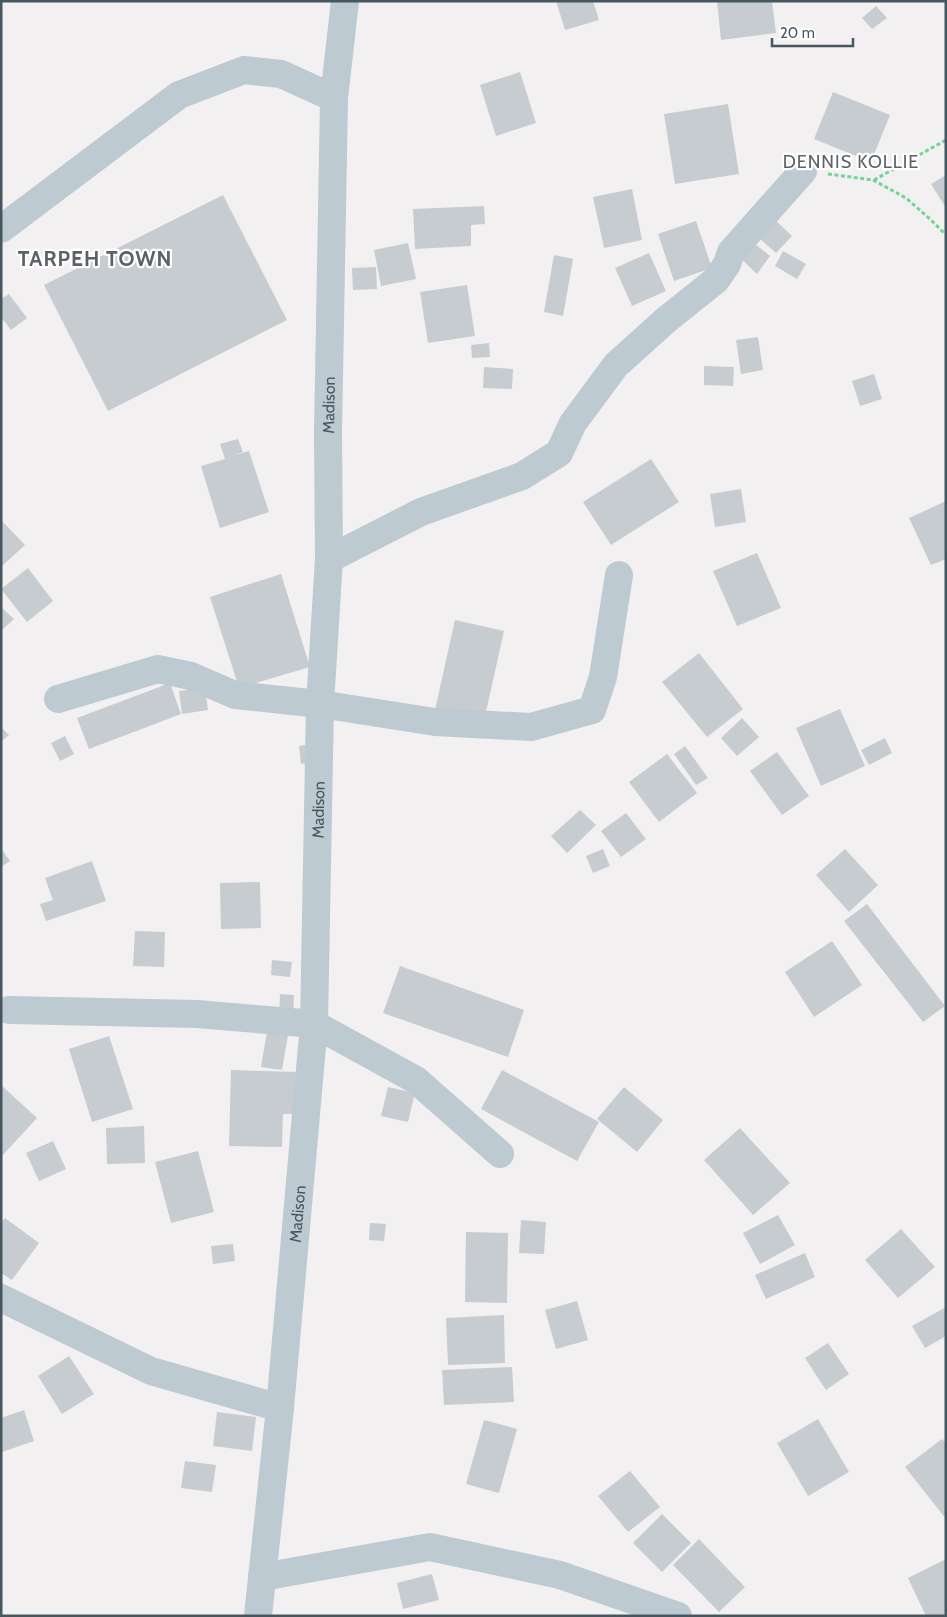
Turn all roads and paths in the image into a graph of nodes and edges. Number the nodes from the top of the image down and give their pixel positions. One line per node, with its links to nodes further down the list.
1 (345, 1): 2 (street, Madison)
2 (334, 98): 6 (street); 8 (street, Madison)
3 (946, 140): 5 (path)
4 (803, 171): 5 (path); 8 (street)
5 (873, 180): 7 (path)
6 (1, 229)
7 (946, 235)
8 (329, 559): 11 (street, Madison)
9 (619, 575): 11 (street)
10 (58, 699): 11 (street)
11 (320, 704): 13 (street, Madison)
12 (9, 1010): 13 (street)
13 (314, 1024): 14 (street); 16 (street, Madison)
14 (500, 1154)
15 (1, 1298): 16 (street)
16 (280, 1408): 17 (street, Madison)
17 (262, 1577): 18 (street, Madison); 19 (street)
18 (258, 1616)
19 (678, 1616)

